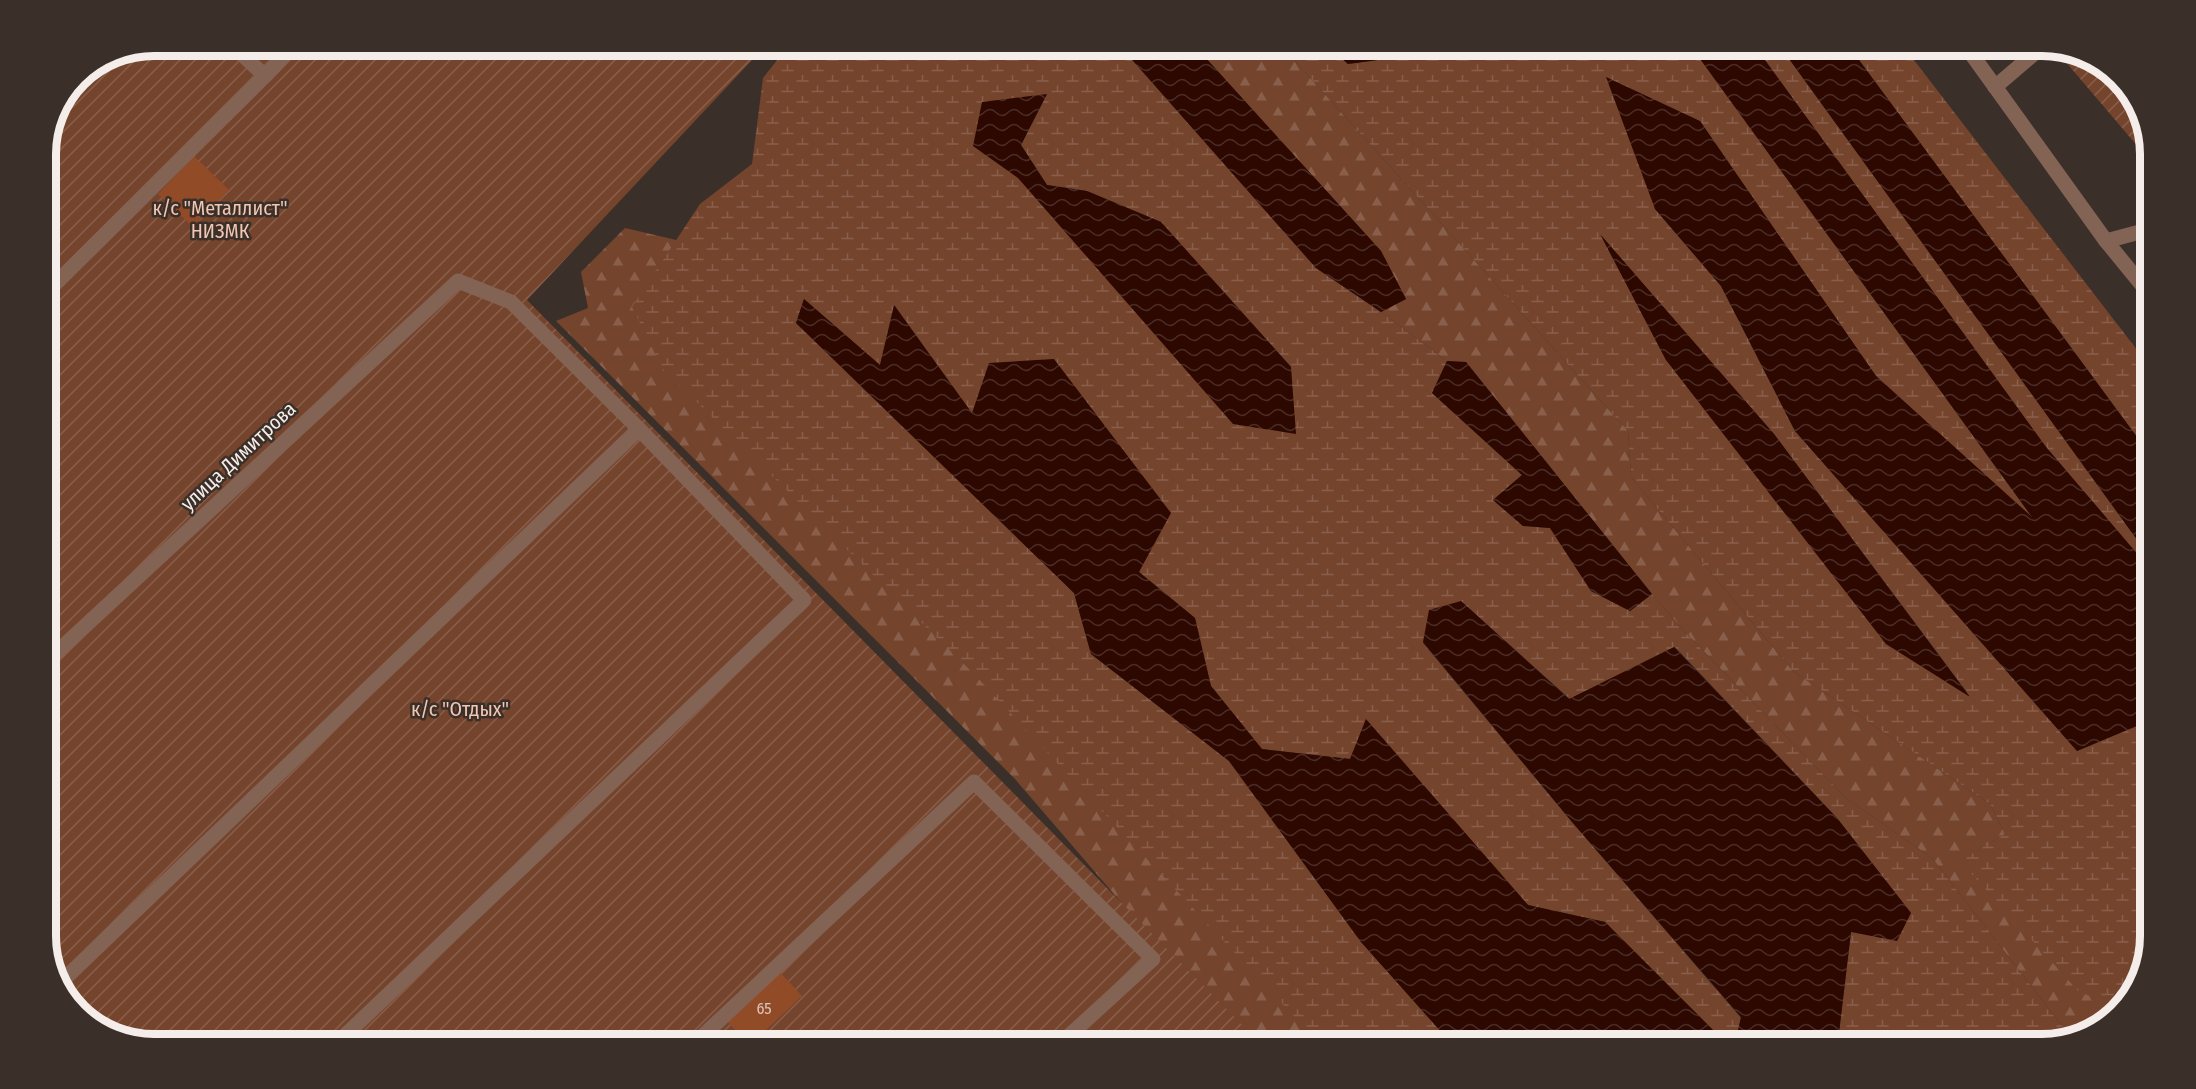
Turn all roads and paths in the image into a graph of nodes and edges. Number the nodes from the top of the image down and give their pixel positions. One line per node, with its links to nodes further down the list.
1 (243, 56): 5 (street)
2 (284, 56): 5 (street)
3 (1973, 56): 6 (street)
4 (2031, 56): 6 (street)
5 (264, 76): 9 (street)
6 (1995, 87): 8 (street)
7 (2140, 232): 8 (street)
8 (2106, 241): 10 (street)
9 (56, 283)
10 (2140, 283)
11 (639, 429): 12 (street, улица Димитрова); 13 (street); 14 (street)
12 (56, 653)
13 (65, 978)
14 (347, 1034)
15 (705, 1034): 16 (street)
16 (1071, 1034)

